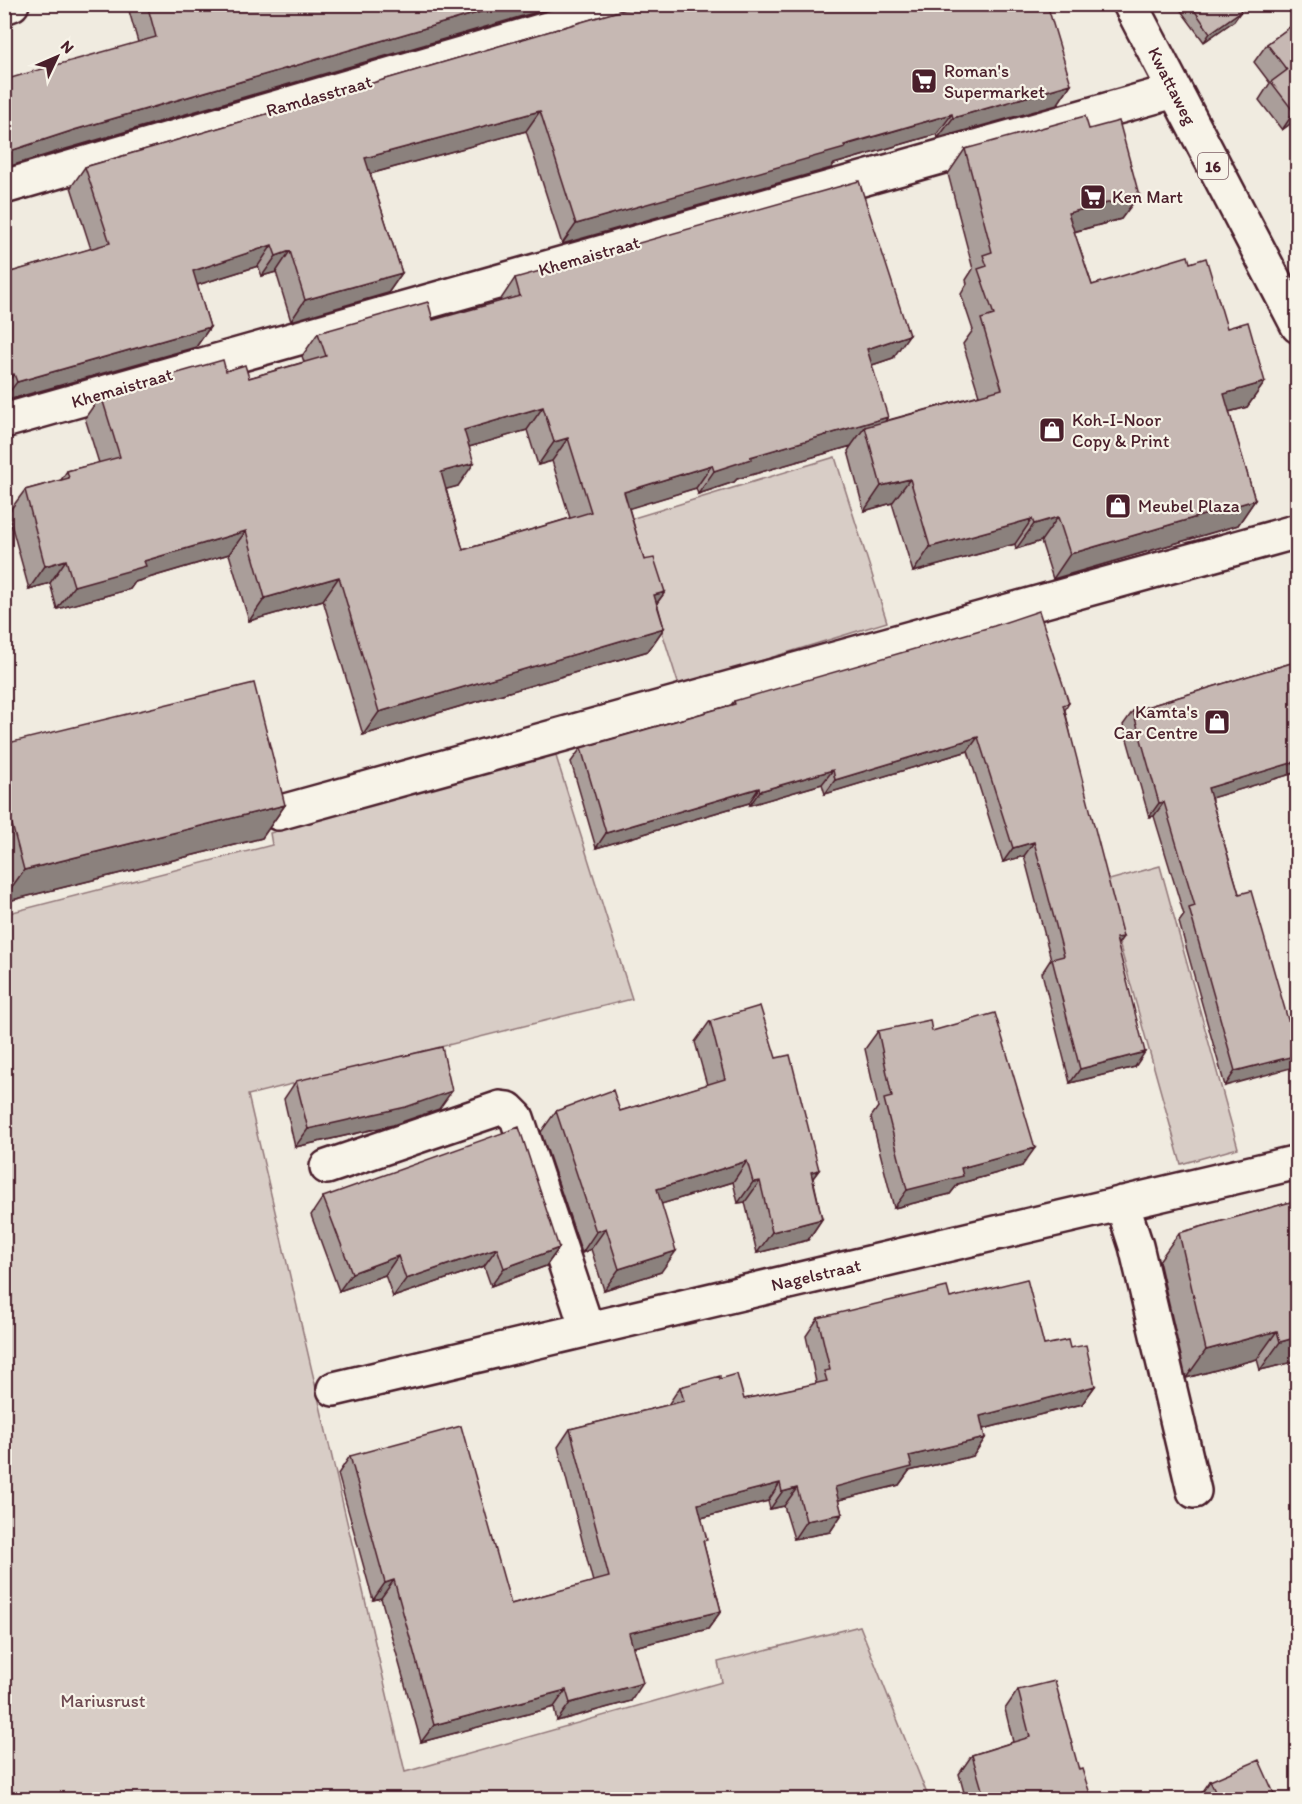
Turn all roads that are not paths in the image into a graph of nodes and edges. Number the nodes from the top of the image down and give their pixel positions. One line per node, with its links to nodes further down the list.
1 (12, 4): 4 (street)
2 (633, 4): 6 (street, Ramdasstraat)
3 (1130, 4): 5 (street, Kwattaweg / 16)
4 (4, 7)
5 (1174, 91): 7 (street, Kwattaweg / 16); 8 (street, Khemaistraat)
6 (4, 187)
7 (1298, 326)
8 (4, 421)
9 (1298, 531): 10 (street)
10 (278, 813)
11 (1298, 1162): 13 (street, Nagelstraat)
12 (327, 1167): 14 (street)
13 (1122, 1203): 14 (street, Nagelstraat); 16 (street)
14 (587, 1329): 15 (street, Nagelstraat)
15 (334, 1389)
16 (1194, 1491)

